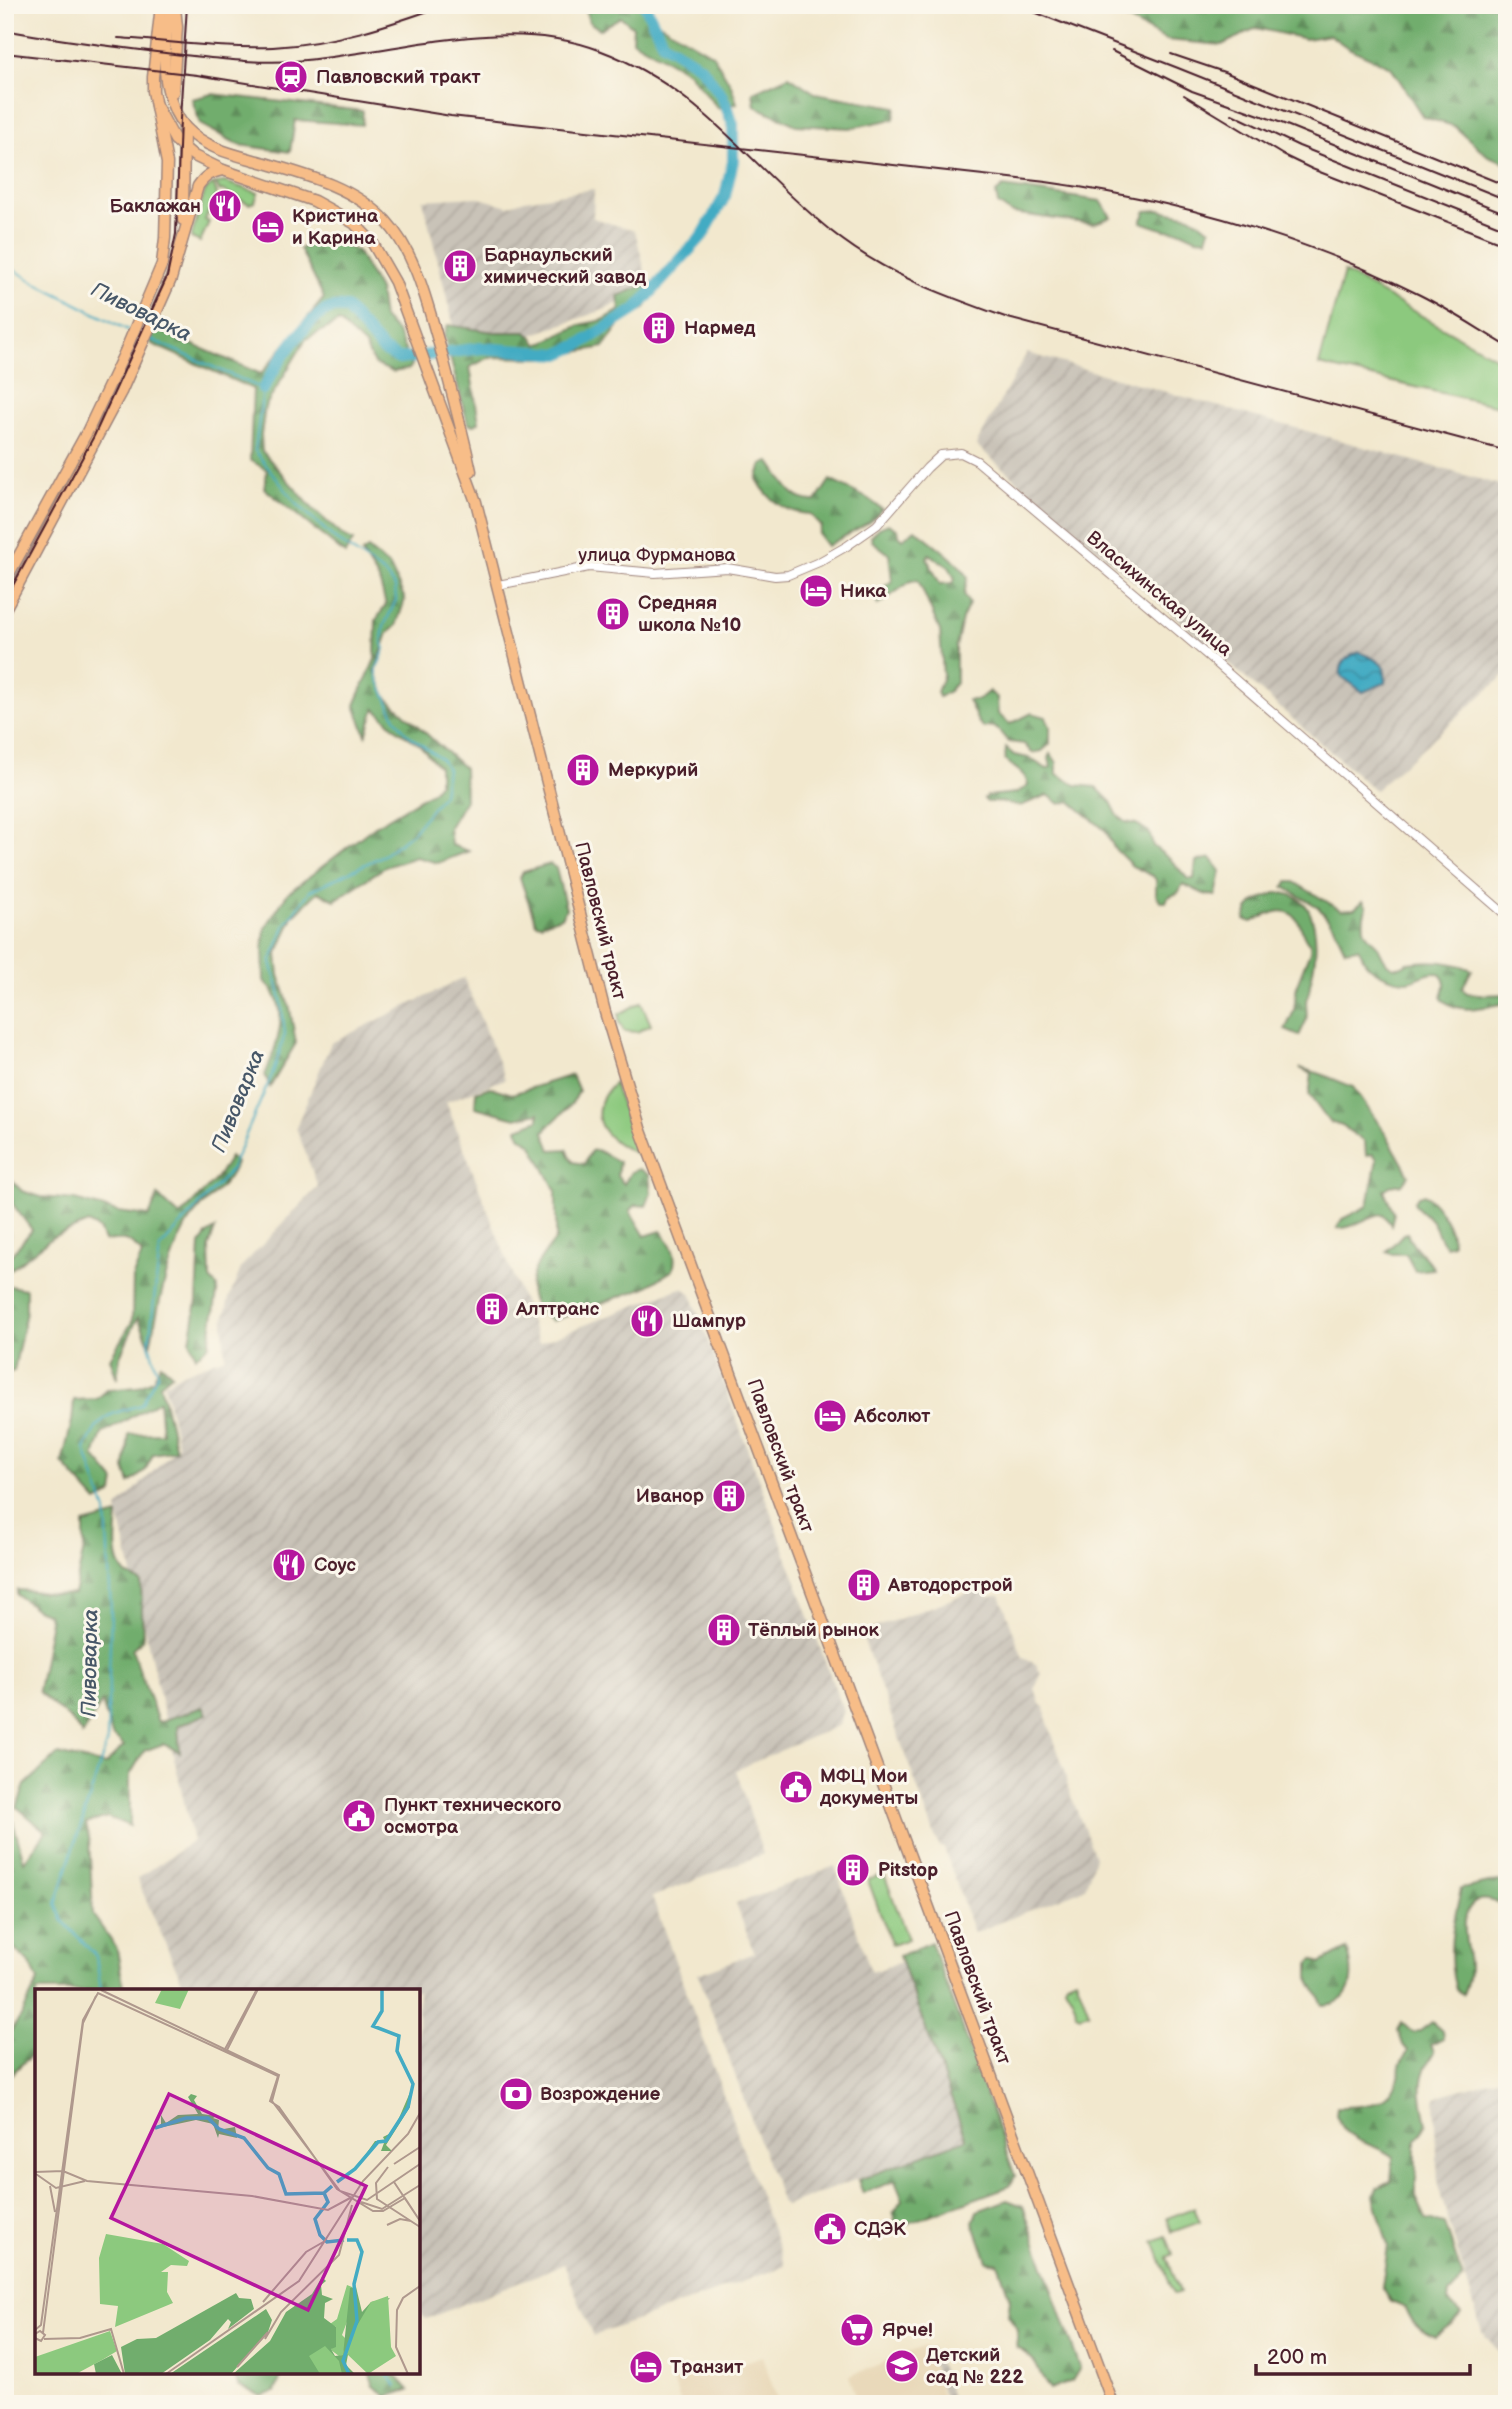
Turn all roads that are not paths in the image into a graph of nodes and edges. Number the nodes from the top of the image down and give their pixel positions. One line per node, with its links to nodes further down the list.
1 (161, 5): 3 (main road)
2 (173, 5): 4 (main road, Павловский тракт)
3 (156, 105): 4 (main road, Павловский тракт); 6 (main road)
4 (184, 133): 5 (main road, Павловский тракт); 6 (main road); 9 (main road, Павловский тракт)
5 (184, 149): 7 (main road, Павловский тракт); 8 (main road)
6 (167, 163): 15 (main road)
7 (223, 170): 8 (main road); 10 (main road, Павловский тракт)
8 (182, 237): 17 (main road)
9 (433, 323): 10 (main road); 11 (main road, Павловский тракт)
10 (412, 328): 12 (main road, Павловский тракт)
11 (449, 381): 12 (main road); 13 (main road, Павловский тракт)
12 (433, 385): 13 (main road, Павловский тракт)
13 (476, 502): 16 (main road, Павловский тракт)
14 (775, 576): 16 (street, улица Фурманова); 18 (street, Власихинская улица)
15 (5, 581)
16 (498, 585): 19 (main road, Павловский тракт)
17 (5, 609)
18 (1507, 916)
19 (1113, 2404)

